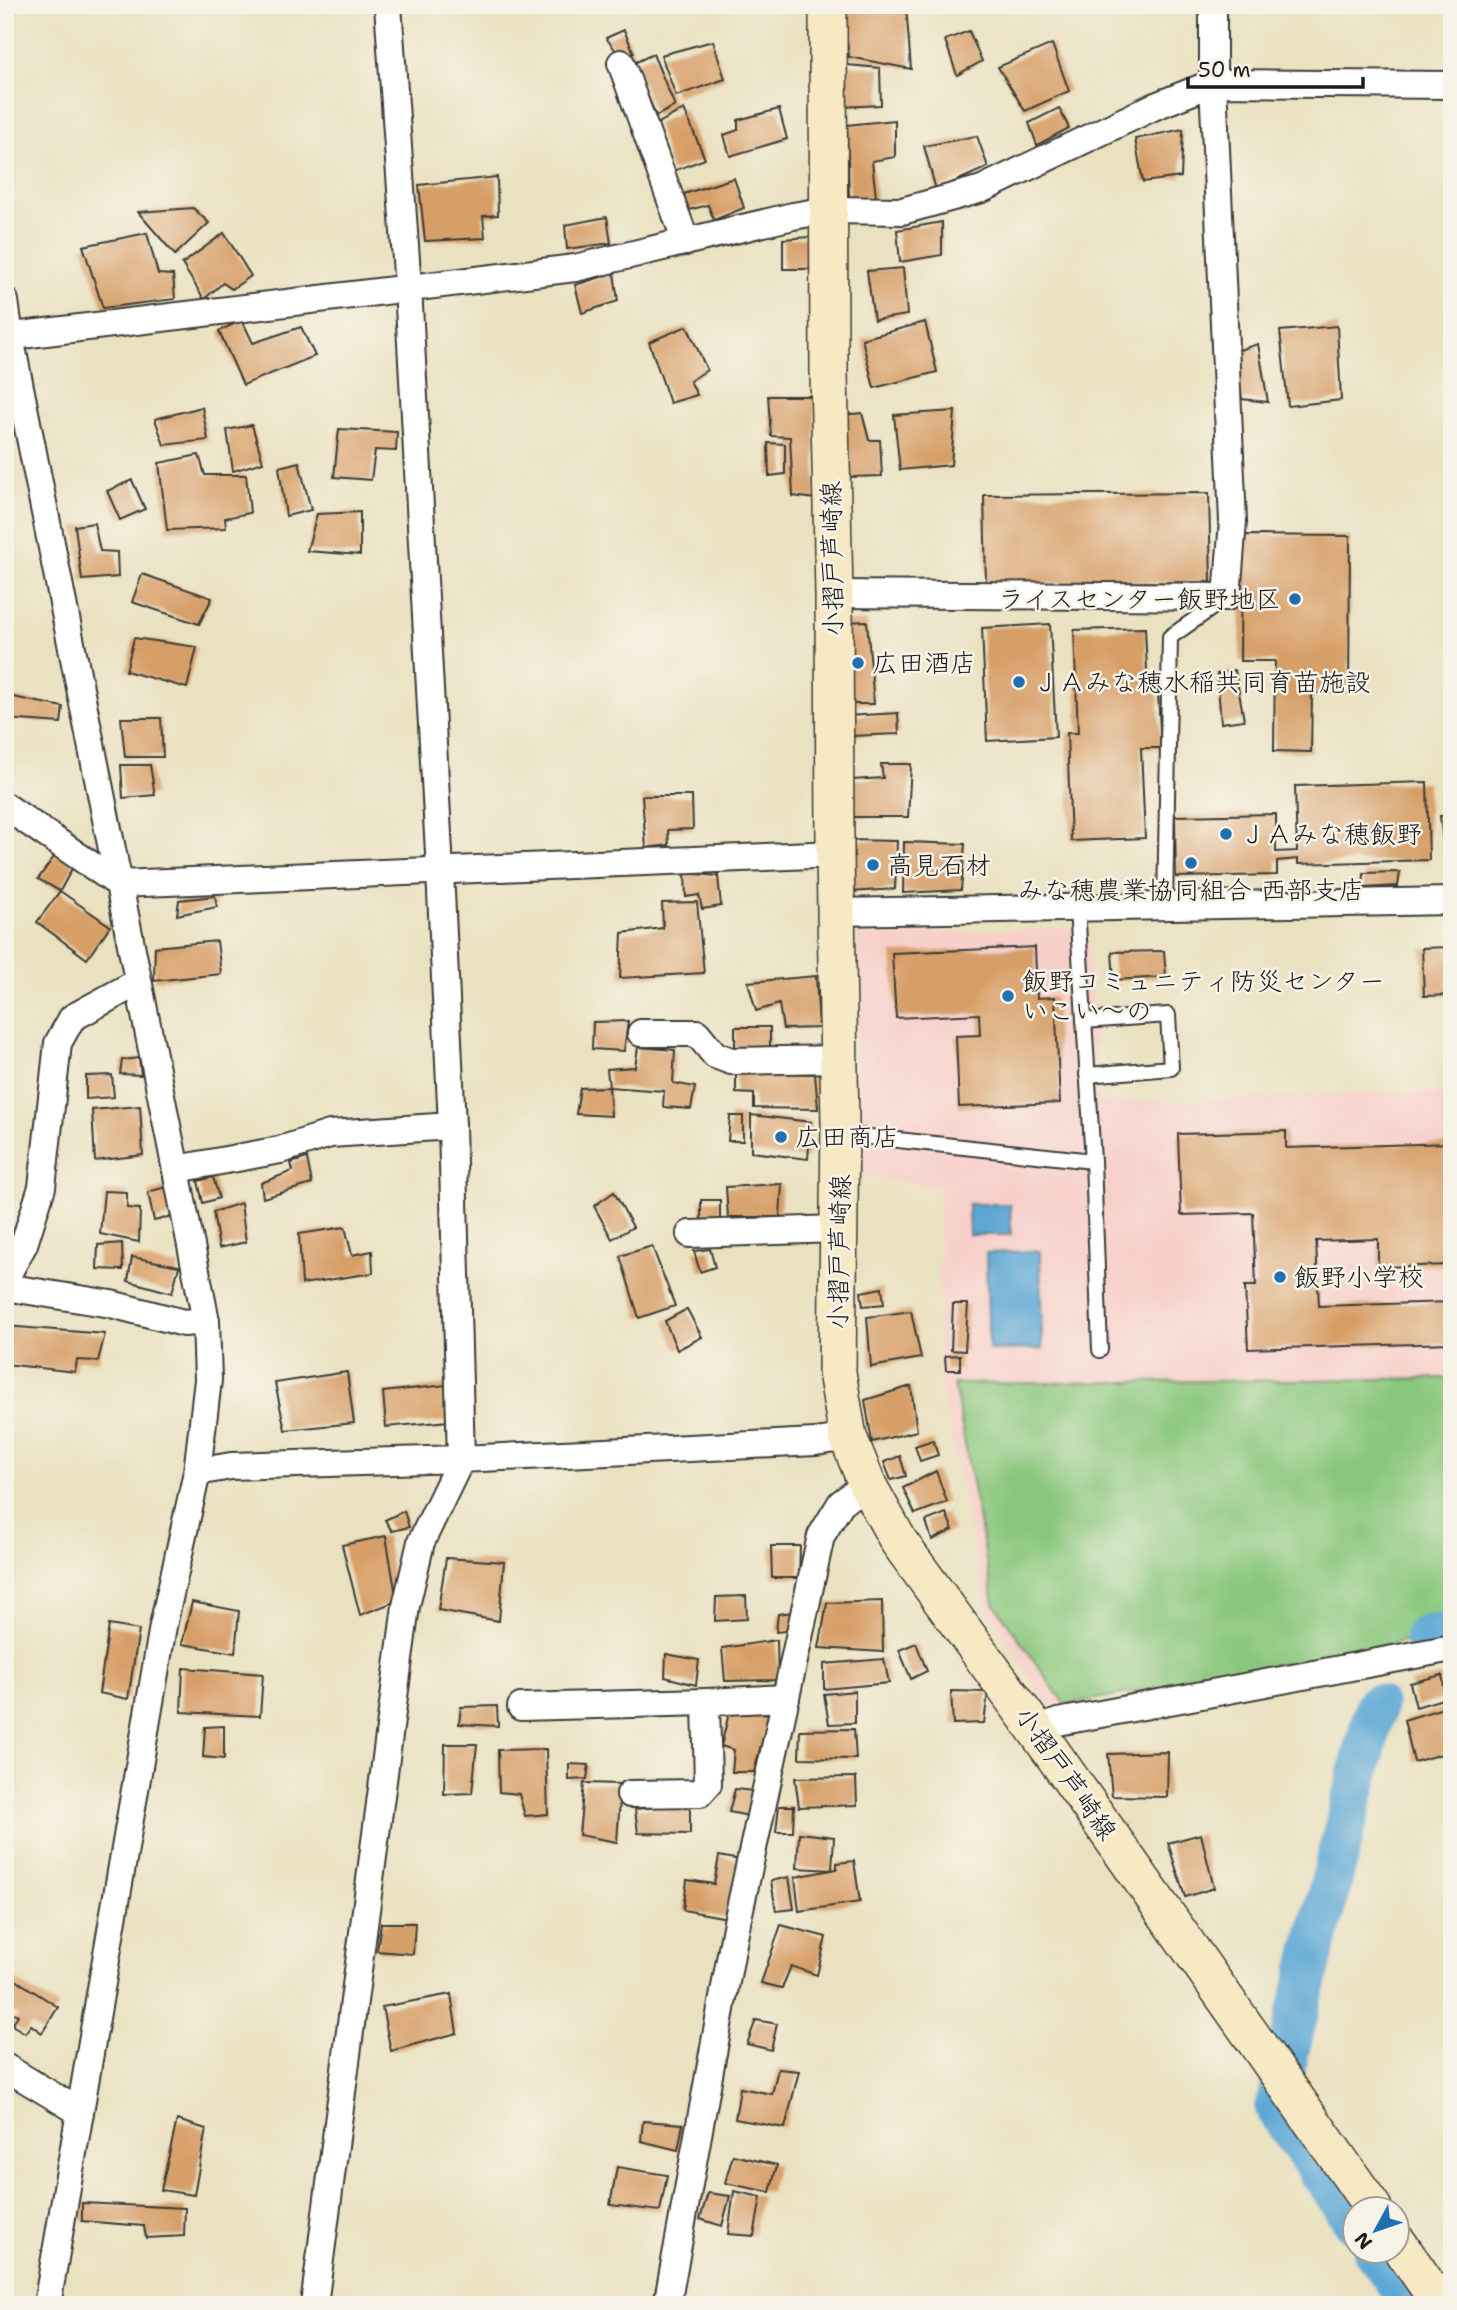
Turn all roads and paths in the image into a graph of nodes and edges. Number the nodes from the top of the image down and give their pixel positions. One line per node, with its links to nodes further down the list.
1 (388, 5): 9 (street)
2 (828, 5): 7 (main road, 小摺戸芦崎線)
3 (1213, 5): 5 (street)
4 (621, 63): 8 (street)
5 (1213, 83): 6 (street); 7 (street); 13 (street)
6 (1452, 85)
7 (828, 210): 8 (street); 12 (main road, 小摺戸芦崎線)
8 (686, 242): 9 (street)
9 (408, 288): 11 (street); 16 (street)
10 (5, 301): 11 (street)
11 (8, 337): 17 (street)
12 (834, 594): 13 (street); 15 (main road, 小摺戸芦崎線)
13 (1227, 597): 19 (lane)
14 (5, 806): 17 (street)
15 (835, 854): 16 (street); 21 (main road, 小摺戸芦崎線)
16 (440, 871): 17 (street); 27 (street)
17 (119, 884): 22 (street)
18 (1452, 901): 19 (street)
19 (1165, 907): 20 (street)
20 (1077, 908): 21 (street); 23 (lane)
21 (837, 912): 25 (main road, 小摺戸芦崎線)
22 (138, 982): 30 (street); 33 (street)
23 (1084, 1021): 26 (lane); 26 (lane)
24 (641, 1033): 25 (street)
25 (840, 1059): 28 (main road, 小摺戸芦崎線)
26 (1087, 1076): 29 (lane)
27 (452, 1126): 30 (street); 38 (street)
28 (840, 1133): 29 (lane); 31 (main road, 小摺戸芦崎線)
29 (1093, 1161): 36 (lane)
30 (177, 1169): 35 (street)
31 (838, 1229): 32 (street); 37 (main road, 小摺戸芦崎線)
32 (690, 1234)
33 (5, 1279)
34 (5, 1287): 35 (street)
35 (206, 1321): 39 (street)
36 (1100, 1350)
37 (848, 1437): 38 (street); 40 (main road, 小摺戸芦崎線)
38 (461, 1459): 39 (street); 53 (street)
39 (197, 1472): 48 (street)
40 (867, 1484): 42 (street); 45 (main road, 小摺戸芦崎線)
41 (1452, 1648): 45 (street)
42 (786, 1698): 43 (street); 54 (street)
43 (706, 1702): 44 (street); 46 (street)
44 (521, 1707)
45 (1036, 1730): 49 (main road, 小摺戸芦崎線)
46 (630, 1794)
47 (5, 2067): 48 (street)
48 (80, 2112): 52 (street)
49 (1363, 2194)
50 (1412, 2261): 51 (main road)
51 (1444, 2303)
52 (47, 2305)
53 (314, 2305)
54 (667, 2305)

